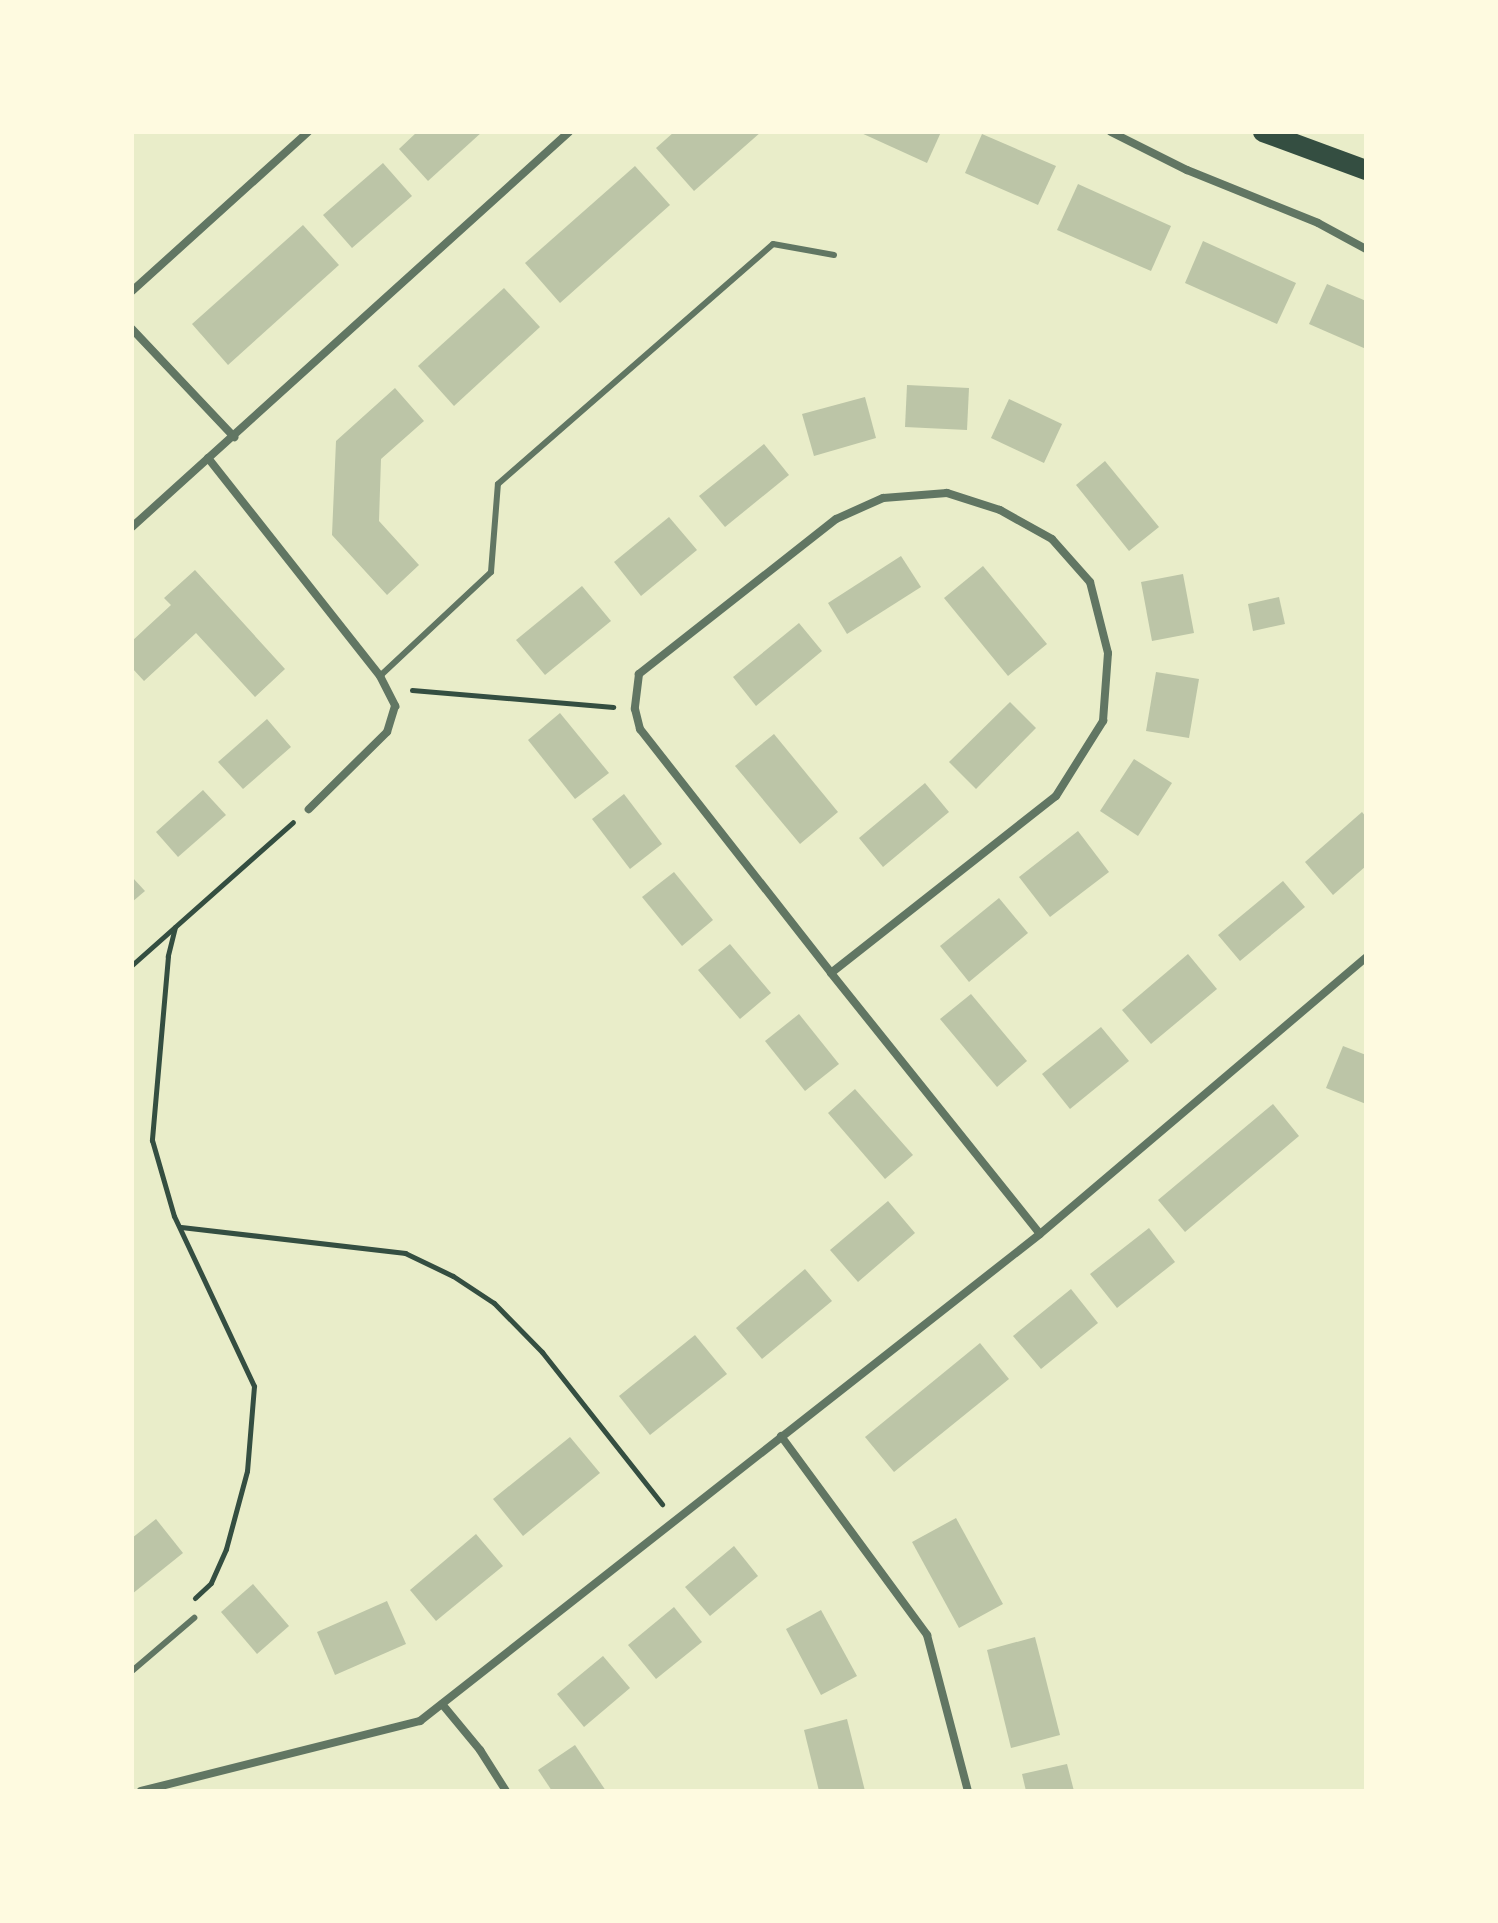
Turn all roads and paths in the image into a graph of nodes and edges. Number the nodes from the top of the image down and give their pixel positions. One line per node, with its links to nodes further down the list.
1 (308, 132): 8 (street)
2 (569, 132): 10 (street)
3 (1111, 132): 6 (street)
4 (1269, 133): 5 (main road)
5 (1366, 170)
6 (1366, 249)
7 (834, 255): 13 (lane)
8 (132, 291)
9 (132, 329): 10 (street)
10 (234, 437): 11 (street)
11 (208, 458): 12 (street); 13 (street)
12 (132, 527)
13 (380, 676): 14 (street)
14 (387, 688): 15 (path); 16 (street)
15 (635, 709): 20 (street); 20 (street)
16 (309, 809): 17 (path)
17 (175, 927): 19 (path); 21 (path)
18 (1366, 958): 22 (street)
19 (132, 965)
20 (831, 973): 22 (street)
21 (180, 1227): 24 (path); 25 (path)
22 (1040, 1234): 23 (street)
23 (781, 1436): 24 (street); 31 (street)
24 (675, 1521): 28 (street)
25 (186, 1607)
26 (194, 1618): 27 (lane)
27 (132, 1671)
28 (442, 1704): 29 (street); 30 (street)
29 (141, 1791)
30 (506, 1791)
31 (968, 1791)

